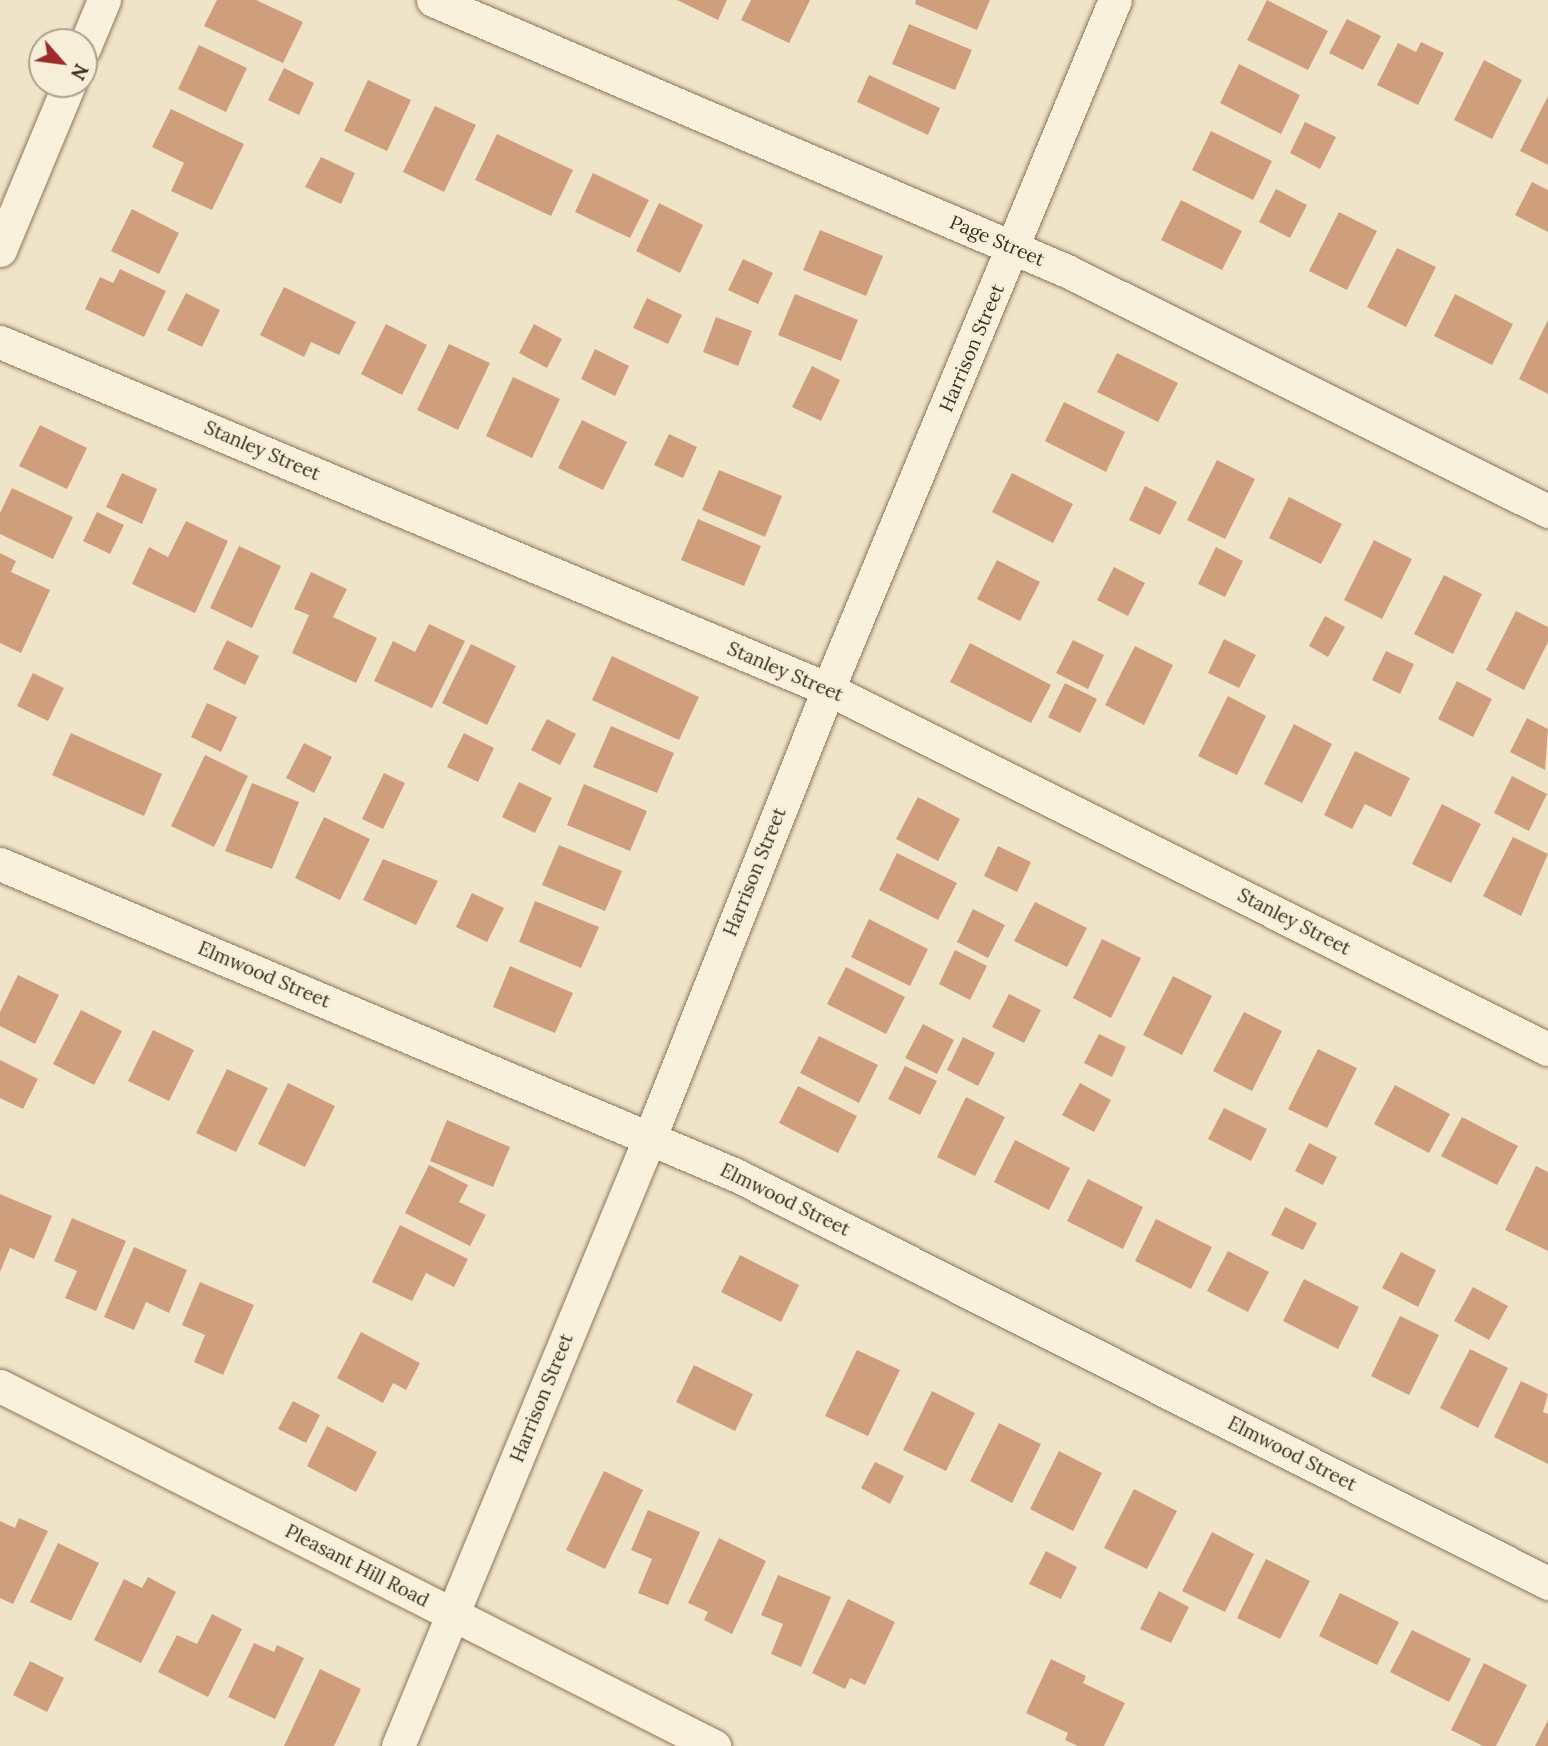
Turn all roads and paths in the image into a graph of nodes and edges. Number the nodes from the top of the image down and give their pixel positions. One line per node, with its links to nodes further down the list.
1 (104, 0): 4 (street)
2 (433, 0): 6 (street, Page Street)
3 (1115, 0): 6 (street, Harrison Street)
4 (92, 28)
5 (63, 98): 7 (street)
6 (1013, 248): 9 (street, Page Street); 10 (street, Harrison Street)
7 (0, 250)
8 (0, 342): 10 (street, Stanley Street)
9 (1548, 511)
10 (828, 689): 12 (street, Stanley Street); 13 (street, Harrison Street)
11 (0, 864): 13 (street, Elmwood Street)
12 (1548, 1049)
13 (650, 1137): 15 (street, Elmwood Street); 16 (street, Harrison Street)
14 (0, 1386): 16 (street, Pleasant Hill Road)
15 (1548, 1583)
16 (453, 1615): 17 (street, Harrison Street); 18 (street, Pleasant Hill Road)
17 (398, 1746)
18 (714, 1746)

